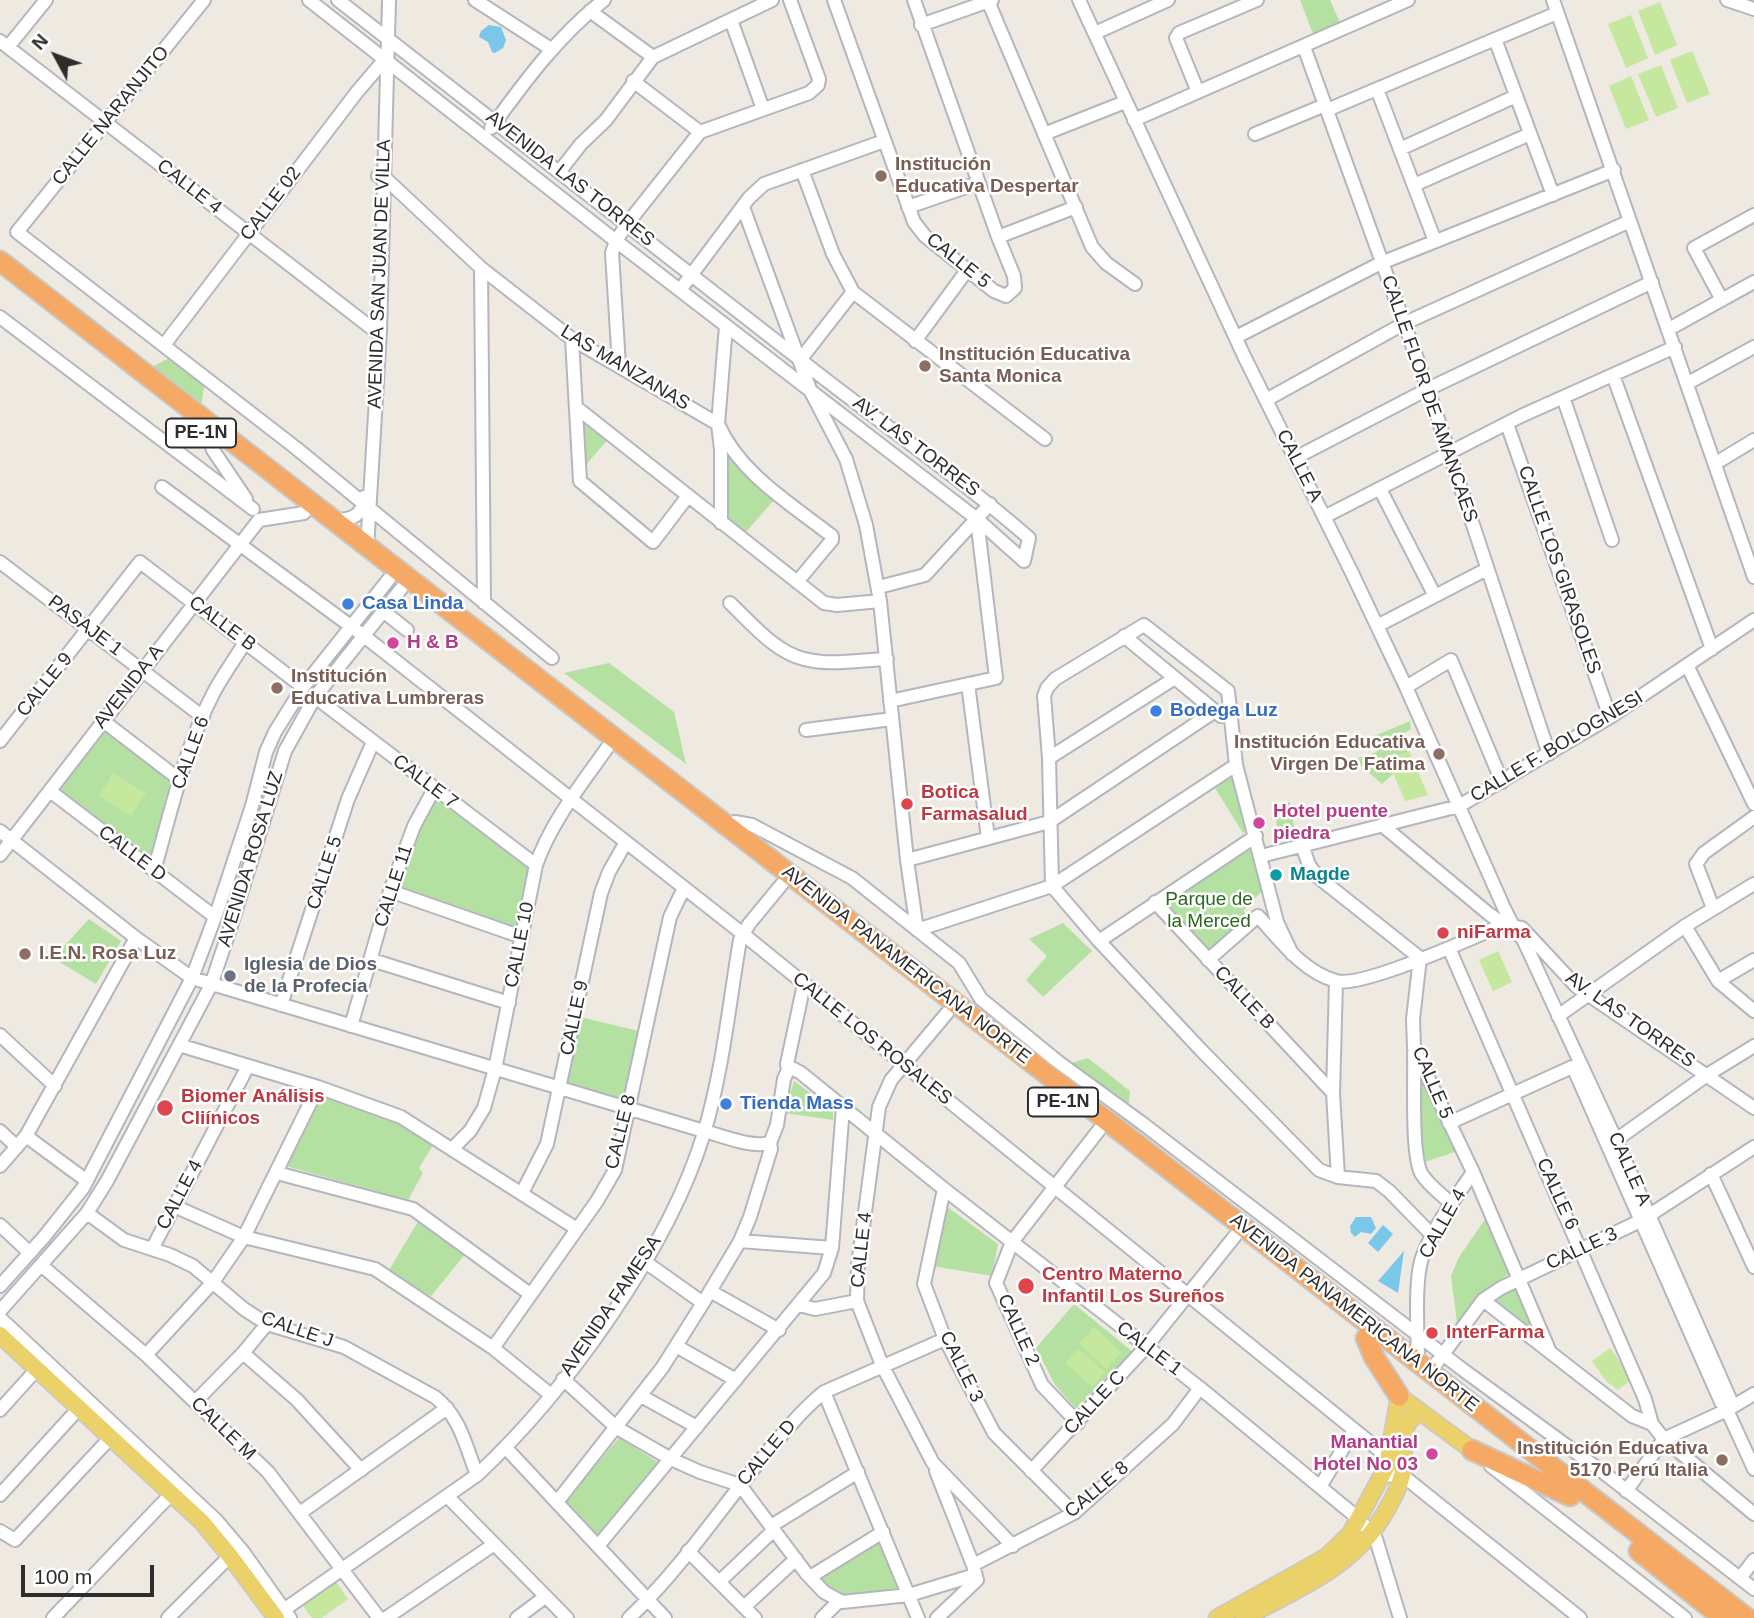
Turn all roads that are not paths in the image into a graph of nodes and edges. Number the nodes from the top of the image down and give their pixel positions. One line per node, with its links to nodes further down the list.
1 (46, 0): 27 (street)
2 (204, 0): 40 (street, CALLE NARANJITO)
3 (309, 0): 31 (street, AVENIDA LAS TORRES)
4 (338, 0): 25 (street, AVENIDA LAS TORRES)
5 (383, 0): 25 (street, AVENIDA SAN JUAN DE VILLA)
6 (389, 0): 25 (street, AVENIDA SAN JUAN DE VILLA)
7 (475, 0): 29 (street)
8 (604, 0): 21 (street)
9 (772, 0): 22 (street)
10 (790, 0): 38 (street)
11 (834, 0): 47 (street, CALLE 5)
12 (914, 0): 23 (street, CALLE 5)
13 (1079, 0): 24 (street, CALLE A)
14 (1168, 0): 24 (street)
15 (1257, 0): 34 (street)
16 (1408, 0): 28 (street)
17 (1727, 0): 20 (street)
18 (990, 1): 23 (street); 43 (street)
19 (1555, 6): 26 (street); 50 (street)
20 (1754, 9)
21 (590, 11): 29 (street); 30 (street)
22 (730, 20): 30 (street); 38 (street)
23 (921, 25): 53 (street, CALLE 5)
24 (1095, 33): 36 (street, CALLE A)
25 (384, 36): 31 (street, AVENIDA SAN JUAN DE VILLA); 41 (street, AVENIDA LAS TORRES)
26 (1495, 39): 33 (street); 35 (street)
27 (4, 44): 40 (street, CALLE 4)
28 (1304, 47): 34 (street); 37 (street, CALLE FLOR DE AMANCAES)
29 (551, 49): 41 (street)
30 (653, 57): 32 (street)
31 (382, 60): 46 (street, AVENIDA LAS TORRES); 52 (street, AVENIDA SAN JUAN DE VILLA); 62 (street, CALLE 02)
32 (633, 81): 42 (street); 51 (street)
33 (1377, 89): 37 (street); 48 (street)
34 (1198, 92): 39 (street)
35 (1516, 96): 45 (street); 48 (street)
36 (1125, 102): 39 (street, CALLE A); 43 (street)
37 (1326, 107): 44 (street); 67 (street, CALLE FLOR DE AMANCAES)
38 (763, 109): 42 (street)
39 (1134, 120): 83 (street, CALLE A)
40 (107, 122): 62 (street, CALLE 4); 86 (street, CALLE NARANJITO)
41 (496, 122): 46 (street); 51 (street, AVENIDA LAS TORRES)
42 (700, 132): 61 (street)
43 (1044, 134): 58 (street)
44 (1255, 134)
45 (1530, 134): 54 (street); 55 (street)
46 (485, 137): 64 (street, AVENIDA LAS TORRES)
47 (884, 141): 49 (street); 56 (street, CALLE 5)
48 (1400, 149): 54 (street)
49 (803, 170): 57 (street); 76 (street)
50 (1614, 170): 55 (street); 60 (street)
51 (559, 172): 61 (street, AVENIDA LAS TORRES)
52 (381, 177): 68 (street, LAS MANZANAS); 82 (street, AVENIDA SAN JUAN DE VILLA)
53 (978, 183): 56 (street); 63 (street, CALLE 5)
54 (1414, 184): 65 (street)
55 (1553, 195): 65 (street)
56 (908, 206): 69 (street, CALLE 5)
57 (743, 207): 70 (street); 89 (street)
58 (1076, 207): 63 (street); 74 (street)
59 (1754, 215): 77 (street)
60 (1630, 221): 72 (street); 79 (street)
61 (627, 224): 64 (street); 70 (street, AVENIDA LAS TORRES)
62 (249, 234): 82 (street, CALLE 4); 86 (street, CALLE 02)
63 (998, 237): 69 (street, CALLE 5)
64 (616, 241): 75 (street, AVENIDA LAS TORRES); 90 (street)
65 (1435, 241): 67 (street)
66 (0, 261): 115 (highway, PE-1N)
67 (1381, 263): 79 (street, CALLE FLOR DE AMANCAES); 83 (street)
68 (481, 268): 84 (street, LAS MANZANAS); 130 (street)
69 (968, 269): 85 (street)
70 (693, 274): 75 (street); 89 (street, AVENIDA LAS TORRES)
71 (0, 277): 102 (highway, PE-1N)
72 (1652, 282): 81 (street); 93 (street)
73 (1754, 282): 77 (street)
74 (1135, 284)
75 (680, 290): 80 (street, AVENIDA LAS TORRES)
76 (853, 292): 85 (street); 89 (street)
77 (1722, 300): 81 (street)
78 (0, 317): 112 (street)
79 (1405, 323): 93 (street, CALLE FLOR DE AMANCAES); 96 (street)
80 (726, 326): 94 (street, AV. LAS TORRES); 98 (street)
81 (1668, 329): 87 (street)
82 (377, 330): 110 (street, AVENIDA SAN JUAN DE VILLA)
83 (1236, 337): 96 (street, CALLE A)
84 (572, 339): 90 (street, LAS MANZANAS); 97 (street)
85 (915, 341): 100 (street)
86 (164, 345): 110 (street)
87 (1675, 347): 91 (street); 92 (street)
88 (1754, 347): 92 (street)
89 (800, 360): 94 (street); 109 (street, AV. LAS TORRES)
90 (619, 366): 98 (street, LAS MANZANAS)
91 (1614, 374): 95 (street); 141 (street)
92 (1688, 383): 105 (street)
93 (1428, 389): 103 (street, CALLE FLOR DE AMANCAES); 104 (street)
94 (811, 393): 114 (street, AV. LAS TORRES); 126 (street)
95 (1563, 397): 99 (street); 117 (street)
96 (1266, 400): 104 (street, CALLE A)
97 (577, 408): 108 (street); 108 (street)
98 (718, 424): 116 (street); 124 (street, LAS MANZANAS)
99 (1507, 424): 103 (street); 154 (street, CALLE LOS GIRASOLES)
100 (1045, 439)
101 (1754, 440): 105 (street)
102 (210, 441): 111 (highway, PE-1N); 112 (street)
103 (1449, 454): 107 (street); 122 (street, CALLE FLOR DE AMANCAES)
104 (1295, 458): 113 (street, CALLE A)
105 (1716, 463): 123 (street)
106 (162, 486): 118 (street, CALLE LOS ROSALES)
107 (1380, 489): 113 (street); 127 (street)
108 (688, 496): 116 (street)
109 (990, 504): 114 (street); 114 (street, AV. LAS TORRES)
110 (367, 505): 115 (street); 119 (street, AVENIDA SAN JUAN DE VILLA); 130 (street)
111 (304, 513): 112 (street); 125 (highway, PE-1N)
112 (256, 515): 118 (street, AVENIDA A)
113 (1324, 517): 134 (street, CALLE A)
114 (977, 519): 126 (street); 147 (street)
115 (331, 520): 119 (highway, AVENIDA PANAMERICANA NORTE / PE-1N)
116 (721, 523): 124 (street)
117 (1612, 540)
118 (239, 545): 129 (street, AVENIDA A); 135 (street, CALLE LOS ROSALES)
119 (367, 548): 174 (highway, AVENIDA PANAMERICANA NORTE / PE-1N)
120 (0, 562): 136 (street, PASAJE 1)
121 (140, 562): 129 (street, CALLE B); 136 (street, CALLE 9)
122 (1487, 569): 127 (street); 162 (street, CALLE FLOR DE AMANCAES)
123 (1754, 577)
124 (797, 582): 128 (street)
125 (395, 584): 132 (street, AVENIDA ROSA LUZ); 135 (street, AVENIDA ROSA LUZ); 161 (highway, AVENIDA PANAMERICANA NORTE / PE-1N)
126 (879, 587): 128 (street)
127 (1435, 596): 134 (street)
128 (880, 601): 143 (street)
129 (194, 603): 140 (street, CALLE B); 145 (street, AVENIDA A)
130 (484, 603): 142 (street)
131 (730, 603): 143 (street)
132 (383, 611): 137 (street); 138 (street, AVENIDA ROSA LUZ)
133 (1754, 620): 141 (street, CALLE F. BOLOGNESI)
134 (1377, 626): 149 (street, CALLE A)
135 (350, 628): 138 (street, CALLE LOS ROSALES); 148 (street, AVENIDA ROSA LUZ)
136 (89, 629): 145 (street, PASAJE 1); 159 (street, CALLE 9)
137 (407, 630)
138 (364, 636): 150 (street, AVENIDA ROSA LUZ); 169 (street, CALLE LOS ROSALES)
139 (1124, 636): 146 (street); 157 (street); 163 (street)
140 (245, 642): 148 (street, CALLE B); 153 (street, CALLE 6)
141 (1712, 649): 144 (street, CALLE F. BOLOGNESI)
142 (552, 658)
143 (887, 659): 151 (street)
144 (1687, 665): 154 (street, CALLE F. BOLOGNESI); 170 (street)
145 (142, 670): 153 (street, PASAJE 1); 156 (street, AVENIDA A)
146 (1175, 678): 152 (street); 163 (street)
147 (968, 684): 151 (street); 178 (street)
148 (303, 687): 194 (street, AVENIDA ROSA LUZ)
149 (1406, 687): 166 (street); 171 (street, CALLE A)
150 (316, 697): 160 (street, CALLE 7); 212 (street, AVENIDA ROSA LUZ)
151 (890, 701): 155 (street)
152 (1215, 711): 157 (street); 173 (street)
153 (203, 717): 165 (street, CALLE 6)
154 (1610, 717): 162 (street, CALLE F. BOLOGNESI)
155 (892, 719): 158 (street); 184 (street)
156 (102, 720): 165 (street); 168 (street, AVENIDA A)
157 (1231, 723): 164 (street)
158 (806, 730)
159 (0, 741)
160 (373, 742): 167 (street, CALLE 7); 215 (street, CALLE 5)
161 (607, 748): 169 (street, CALLE 10); 187 (highway, AVENIDA PANAMERICANA NORTE / PE-1N)
162 (1549, 754): 166 (street, CALLE F. BOLOGNESI)
163 (1049, 758): 173 (street)
164 (1237, 765): 177 (street); 189 (street)
165 (180, 780): 186 (street, CALLE 6)
166 (1502, 782): 171 (street, CALLE F. BOLOGNESI)
167 (434, 789): 185 (street, CALLE 7); 191 (street, CALLE 11)
168 (50, 791): 179 (street, AVENIDA A); 186 (street, CALLE D)
169 (572, 798): 180 (street, CALLE LOS ROSALES); 185 (street, CALLE 10)
170 (1754, 804)
171 (1459, 806): 175 (street, CALLE F. BOLOGNESI); 196 (street, CALLE A)
172 (1754, 817): 193 (street)
173 (1049, 822): 178 (street); 189 (street)
174 (725, 825): 197 (street); 302 (highway, AVENIDA PANAMERICANA NORTE / PE-1N)
175 (1382, 825): 181 (street, CALLE F. BOLOGNESI); 196 (street, AV. LAS TORRES)
176 (0, 831): 179 (street)
177 (1256, 836): 183 (street); 192 (street)
178 (988, 838): 184 (street)
179 (12, 841): 182 (street, AVENIDA A); 200 (street)
180 (625, 842): 190 (street, CALLE LOS ROSALES); 232 (street, CALLE 9)
181 (1302, 845): 183 (street, CALLE F. BOLOGNESI); 204 (street)
182 (0, 855)
183 (1261, 856): 203 (street)
184 (907, 860): 197 (street)
185 (536, 865): 199 (street, CALLE 10)
186 (154, 871): 194 (street, CALLE D)
187 (782, 884): 198 (street, AVENIDA FAMESA); 217 (highway, AVENIDA PANAMERICANA NORTE / PE-1N)
188 (1754, 884): 193 (street)
189 (1052, 886): 197 (street); 201 (street)
190 (684, 888): 198 (street, CALLE LOS ROSALES); 236 (street, CALLE 8)
191 (390, 891): 199 (street); 207 (street, CALLE 11)
192 (1155, 902): 201 (street); 205 (street, CALLE B)
193 (1713, 908): 195 (street)
194 (215, 917): 208 (street, AVENIDA ROSA LUZ)
195 (1685, 926): 210 (street); 213 (street)
196 (1511, 927): 202 (street); 213 (street, AV. LAS TORRES); 218 (street, CALLE A); 226 (street, CALLE A)
197 (918, 929): 291 (street)
198 (743, 934): 211 (street, CALLE LOS ROSALES); 241 (street, AVENIDA FAMESA)
199 (522, 937): 214 (street, CALLE 10)
200 (136, 938): 208 (street); 230 (street)
201 (1099, 941): 253 (street)
202 (1449, 948): 204 (street); 234 (street, CALLE 6)
203 (1292, 954): 205 (street); 209 (street)
204 (1420, 958): 209 (street); 223 (street, CALLE 5)
205 (1208, 960): 233 (street, CALLE B)
206 (1754, 960): 210 (street)
207 (372, 961): 214 (street); 219 (street, CALLE 11)
208 (192, 978): 212 (street); 254 (street, AVENIDA ROSA LUZ)
209 (1336, 981): 233 (street)
210 (1718, 981): 216 (street)
211 (804, 984): 224 (street, CALLE LOS ROSALES); 228 (street)
212 (211, 985): 215 (street); 221 (street, AVENIDA ROSA LUZ)
213 (1588, 993): 218 (street); 229 (street, AV. LAS TORRES)
214 (509, 1003): 227 (street, CALLE 10)
215 (281, 1005): 219 (street)
216 (1754, 1011)
217 (947, 1013): 224 (street, CALLE 4); 239 (highway, AVENIDA PANAMERICANA NORTE / PE-1N)
218 (1558, 1016): 244 (street, CALLE A)
219 (351, 1026): 227 (street)
220 (0, 1035): 230 (street)
221 (179, 1045): 225 (street); 260 (street, AVENIDA ROSA LUZ)
222 (1754, 1046): 229 (street)
223 (1414, 1048): 238 (street, CALLE 5); 258 (street)
224 (902, 1064): 242 (street, CALLE 4); 255 (street, CALLE LOS ROSALES)
225 (248, 1066): 231 (street); 259 (street, CALLE 4)
226 (1572, 1067): 234 (street); 261 (street, CALLE A)
227 (495, 1069): 232 (street); 248 (street, CALLE 10)
228 (788, 1070): 235 (street, CALLE 1); 245 (street)
229 (1707, 1075): 237 (street, AV. LAS TORRES); 244 (street)
230 (55, 1086): 243 (street)
231 (318, 1087): 248 (street); 251 (street)
232 (560, 1088): 236 (street); 257 (street, CALLE 9)
233 (1333, 1093): 253 (street)
234 (1513, 1094): 238 (street); 271 (street, CALLE 6)
235 (843, 1107): 242 (street, CALLE 1); 269 (street)
236 (628, 1108): 241 (street); 263 (street, CALLE 8)
237 (1754, 1108)
238 (1449, 1123): 250 (street, CALLE 5)
239 (1099, 1130): 255 (street, CALLE 2); 264 (highway, AVENIDA PANAMERICANA NORTE / PE-1N)
240 (0, 1131): 246 (street)
241 (704, 1131): 245 (street); 274 (street, AVENIDA FAMESA)
242 (876, 1135): 256 (street, CALLE 1); 282 (street, CALLE 4)
243 (26, 1136): 246 (street); 254 (street)
244 (1616, 1140): 261 (street, CALLE A)
245 (770, 1143): 267 (street)
246 (17, 1147): 249 (street)
247 (1754, 1147): 252 (street, CALLE 3)
248 (452, 1149): 257 (street)
249 (0, 1166)
250 (1473, 1172): 258 (street, CALLE 4); 276 (street, CALLE 5)
251 (277, 1173): 266 (street); 280 (street)
252 (1711, 1174): 261 (street, CALLE 3); 273 (street)
253 (1338, 1177): 265 (street)
254 (87, 1181): 272 (street, AVENIDA ROSA LUZ)
255 (1055, 1187): 268 (street, CALLE 2); 281 (street, CALLE LOS ROSALES)
256 (944, 1189): 268 (street, CALLE 1); 293 (street, CALLE 3)
257 (522, 1193): 263 (street)
258 (1452, 1204): 265 (street, CALLE 4)
259 (174, 1206): 266 (street); 270 (street, CALLE 4)
260 (87, 1213): 270 (street, CALLE J); 275 (street, AVENIDA ROSA LUZ)
261 (1646, 1218): 271 (street, CALLE 3); 316 (street, CALLE A)
262 (0, 1225): 272 (street)
263 (577, 1229): 280 (street, CALLE 8)
264 (1235, 1236): 281 (street, CALLE C); 292 (highway, AVENIDA PANAMERICANA NORTE / PE-1N)
265 (1433, 1236): 291 (street, CALLE 4)
266 (244, 1237): 277 (street); 295 (street)
267 (740, 1241): 269 (street); 279 (street)
268 (1012, 1242): 296 (street, CALLE 1); 318 (street, CALLE 2)
269 (832, 1248): 285 (street)
270 (152, 1249): 277 (street, CALLE J)
271 (1582, 1249): 276 (street, CALLE 3); 319 (street, CALLE 6)
272 (30, 1253): 278 (street, AVENIDA ROSA LUZ)
273 (1752, 1258)
274 (644, 1261): 284 (street); 304 (street, AVENIDA FAMESA)
275 (41, 1265): 286 (street, AVENIDA ROSA LUZ); 300 (street, CALLE M)
276 (1518, 1278): 283 (street, CALLE 3); 297 (street, CALLE 5)
277 (213, 1282): 288 (street, CALLE J); 300 (street)
278 (0, 1286)
279 (710, 1292): 284 (street); 289 (street)
280 (530, 1294): 295 (street, CALLE 8)
281 (1189, 1294): 296 (street, CALLE C); 322 (street, CALLE LOS ROSALES)
282 (857, 1300): 285 (street); 301 (street, CALLE 4)
283 (1483, 1300): 297 (street); 299 (street, CALLE 3)
284 (703, 1303): 294 (street)
285 (799, 1305): 289 (street)
286 (0, 1311)
287 (0, 1318): 371 (street)
288 (267, 1324): 298 (street); 314 (street, CALLE J)
289 (779, 1330): 305 (street)
290 (0, 1335): 303 (main road)
291 (1419, 1336): 299 (street); 302 (street, CALLE 4)
292 (1366, 1338): 311 (highway); 342 (highway, AVENIDA PANAMERICANA NORTE / PE-1N)
293 (945, 1339): 301 (street, CALLE D); 332 (street, CALLE 3)
294 (676, 1346): 305 (street); 310 (street)
295 (493, 1348): 309 (street)
296 (1146, 1348): 306 (street, CALLE 1); 318 (street, CALLE C)
297 (1550, 1352): 319 (street)
298 (243, 1353): 312 (street); 331 (street)
299 (1443, 1354): 302 (street, CALLE 3); 339 (street)
300 (146, 1355): 312 (street, CALLE M)
301 (881, 1365): 307 (street, CALLE D); 329 (street, CALLE 4)
302 (1424, 1367): 390 (highway, AVENIDA PANAMERICANA NORTE / PE-1N)
303 (37, 1369): 313 (main road); 315 (street)
304 (563, 1379): 309 (street, AVENIDA FAMESA); 321 (street)
305 (736, 1380): 320 (street)
306 (1200, 1388): 338 (street, CALLE 1); 346 (street, CALLE 8)
307 (824, 1392): 333 (street); 337 (street, CALLE D)
308 (1754, 1394): 316 (street)
309 (551, 1395): 325 (street, AVENIDA FAMESA)
310 (641, 1396): 320 (street); 321 (street)
311 (1399, 1396): 317 (main road); 327 (main road)
312 (195, 1402): 345 (street, CALLE M)
313 (80, 1407): 323 (main road); 341 (street)
314 (447, 1408): 331 (street); 334 (street, CALLE J)
315 (0, 1410)
316 (1727, 1410): 324 (street); 330 (street, CALLE A)
317 (1421, 1414): 326 (main road); 335 (main road)
318 (1078, 1423): 332 (street, CALLE C)
319 (1652, 1424): 324 (street, CALLE 6)
320 (697, 1427): 328 (street)
321 (617, 1428): 328 (street); 344 (street)
322 (1354, 1430): 327 (street, CALLE LOS ROSALES); 338 (street)
323 (112, 1436): 340 (main road); 350 (street)
324 (1664, 1439): 339 (street); 347 (street, CALLE 6)
325 (506, 1448): 334 (street, AVENIDA FAMESA); 344 (street)
326 (1472, 1450): 342 (highway); 388 (street)
327 (1389, 1458): 336 (main road)
328 (671, 1459): 337 (street); 354 (street)
329 (933, 1462): 355 (street, CALLE 4); 361 (street)
330 (1754, 1469)
331 (361, 1470): 345 (street)
332 (1031, 1471): 346 (street, CALLE 3)
333 (858, 1472): 349 (street); 351 (street)
334 (477, 1475): 343 (street, AVENIDA FAMESA)
335 (1402, 1475): 336 (street); 352 (main road); 387 (street)
336 (1382, 1476): 348 (main road)
337 (740, 1485): 349 (street); 356 (street, CALLE D)
338 (1320, 1487): 348 (street, CALLE 1)
339 (1626, 1491): 363 (street)
340 (172, 1493): 357 (main road); 372 (street)
341 (0, 1495)
342 (1570, 1496): 389 (highway, AVENIDA PANAMERICANA NORTE / PE-1N)
343 (448, 1497): 353 (street); 360 (street, AVENIDA FAMESA)
344 (557, 1502): 354 (street)
345 (300, 1513): 360 (street, CALLE M)
346 (1074, 1513): 355 (street, CALLE 8)
347 (1754, 1514)
348 (1359, 1519): 352 (street, CALLE 1); 384 (main road)
349 (773, 1528): 358 (street); 364 (street)
350 (0, 1531)
351 (883, 1532): 362 (street); 366 (street)
352 (1372, 1533): 385 (main road); 386 (street)
353 (493, 1545): 367 (street); 375 (street)
354 (597, 1546): 368 (street)
355 (1013, 1546): 361 (street, CALLE 8)
356 (688, 1551): 364 (street); 368 (street, CALLE D)
357 (230, 1556): 371 (main road); 373 (street)
358 (796, 1559): 362 (street); 370 (street)
359 (1754, 1560): 363 (street)
360 (342, 1570): 371 (street, AVENIDA FAMESA); 374 (street, CALLE M)
361 (974, 1570): 366 (street, CALLE 8); 383 (street)
362 (810, 1577): 369 (street)
363 (1740, 1578): 365 (street)
364 (719, 1582): 370 (street)
365 (1754, 1589)
366 (909, 1595): 369 (street, CALLE 8); 382 (street)
367 (545, 1597): 376 (street); 377 (street)
368 (648, 1600): 378 (street, CALLE D); 379 (street)
369 (839, 1601): 381 (street)
370 (744, 1607): 380 (street)
371 (282, 1616)
372 (53, 1618)
373 (168, 1618)
374 (379, 1618)
375 (386, 1618)
376 (517, 1618)
377 (567, 1618)
378 (629, 1618)
379 (665, 1618)
380 (755, 1618)
381 (822, 1618)
382 (918, 1618)
383 (937, 1618)
384 (1217, 1618)
385 (1244, 1618)
386 (1400, 1618)
387 (1580, 1618)
388 (1685, 1618)
389 (1723, 1618)
390 (1746, 1618)

